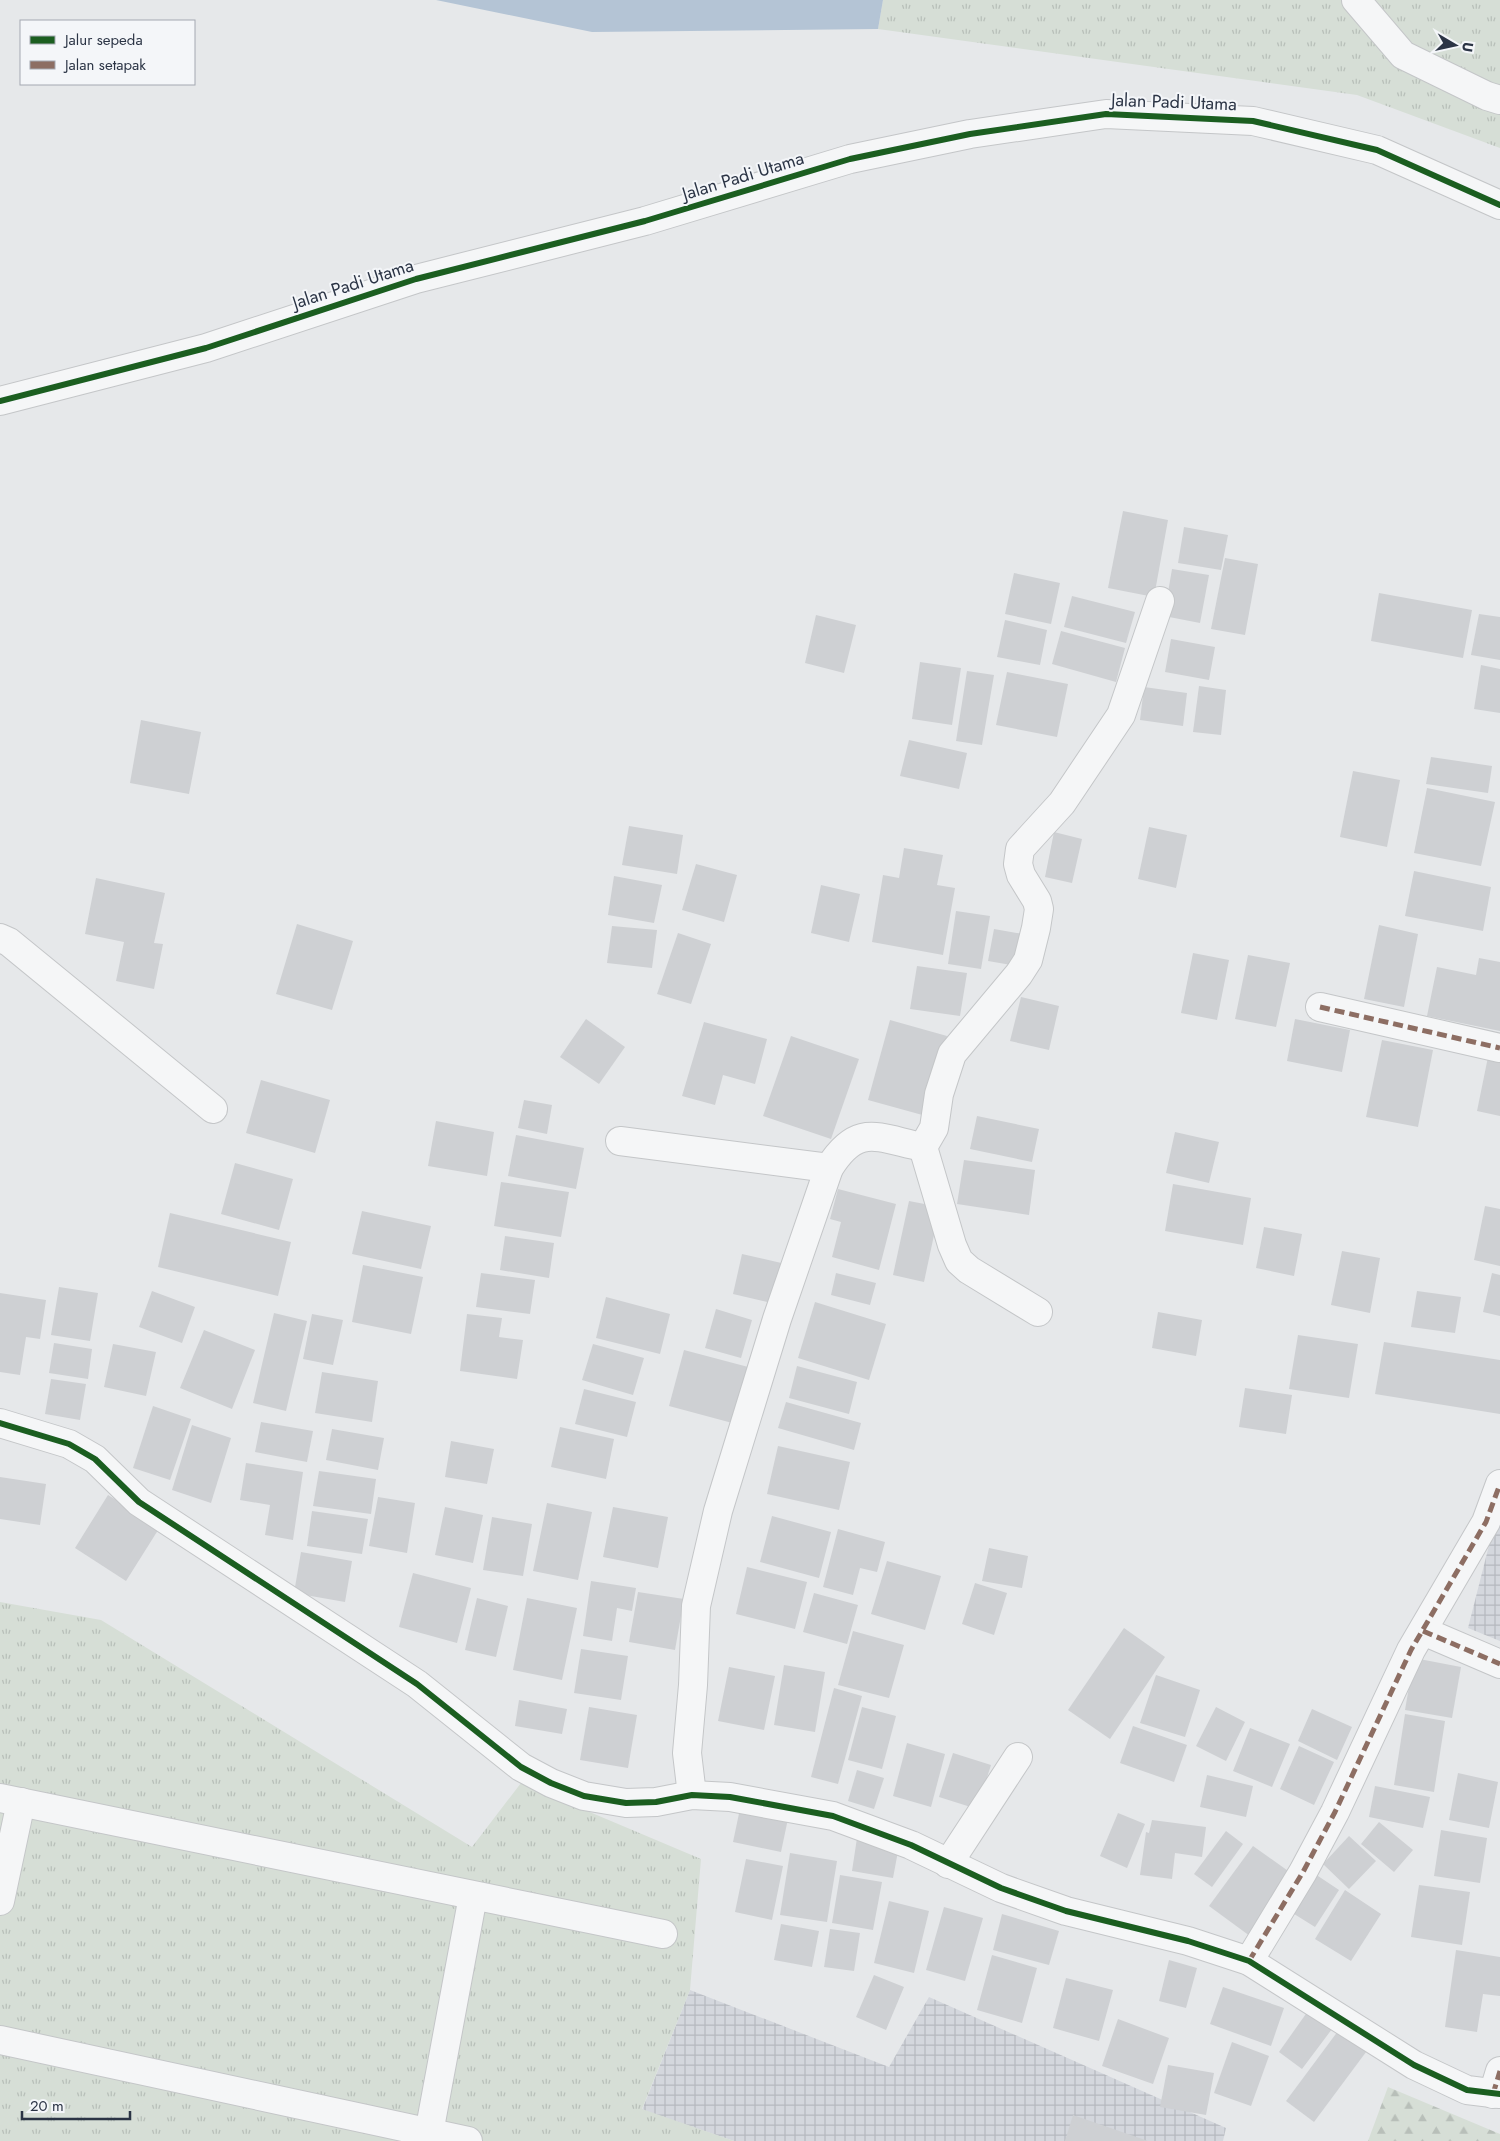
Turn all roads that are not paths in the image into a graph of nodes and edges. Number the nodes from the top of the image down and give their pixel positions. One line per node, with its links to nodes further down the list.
1 (1356, 0): 2 (street)
2 (1500, 100)
3 (1500, 206): 4 (street, Jalan Padi Utama)
4 (0, 401)
5 (1160, 601): 11 (street)
6 (0, 938): 9 (street)
7 (1320, 1007): 8 (street)
8 (1500, 1048)
9 (213, 1109)
10 (620, 1141): 12 (street)
11 (923, 1147): 12 (street); 13 (street)
12 (829, 1168): 19 (street)
13 (1038, 1312)
14 (0, 1423): 19 (street)
15 (1500, 1484): 16 (street)
16 (1423, 1631): 17 (street); 25 (street)
17 (1500, 1664)
18 (1018, 1757): 21 (street)
19 (692, 1795): 21 (street)
20 (10, 1800): 22 (street); 23 (street)
21 (948, 1864): 25 (street)
22 (473, 1896): 24 (street); 28 (street)
23 (0, 1901)
24 (663, 1934)
25 (1249, 1961): 27 (street)
26 (0, 2040): 28 (street)
27 (1498, 2086)
28 (429, 2132): 29 (street)
29 (468, 2141)

